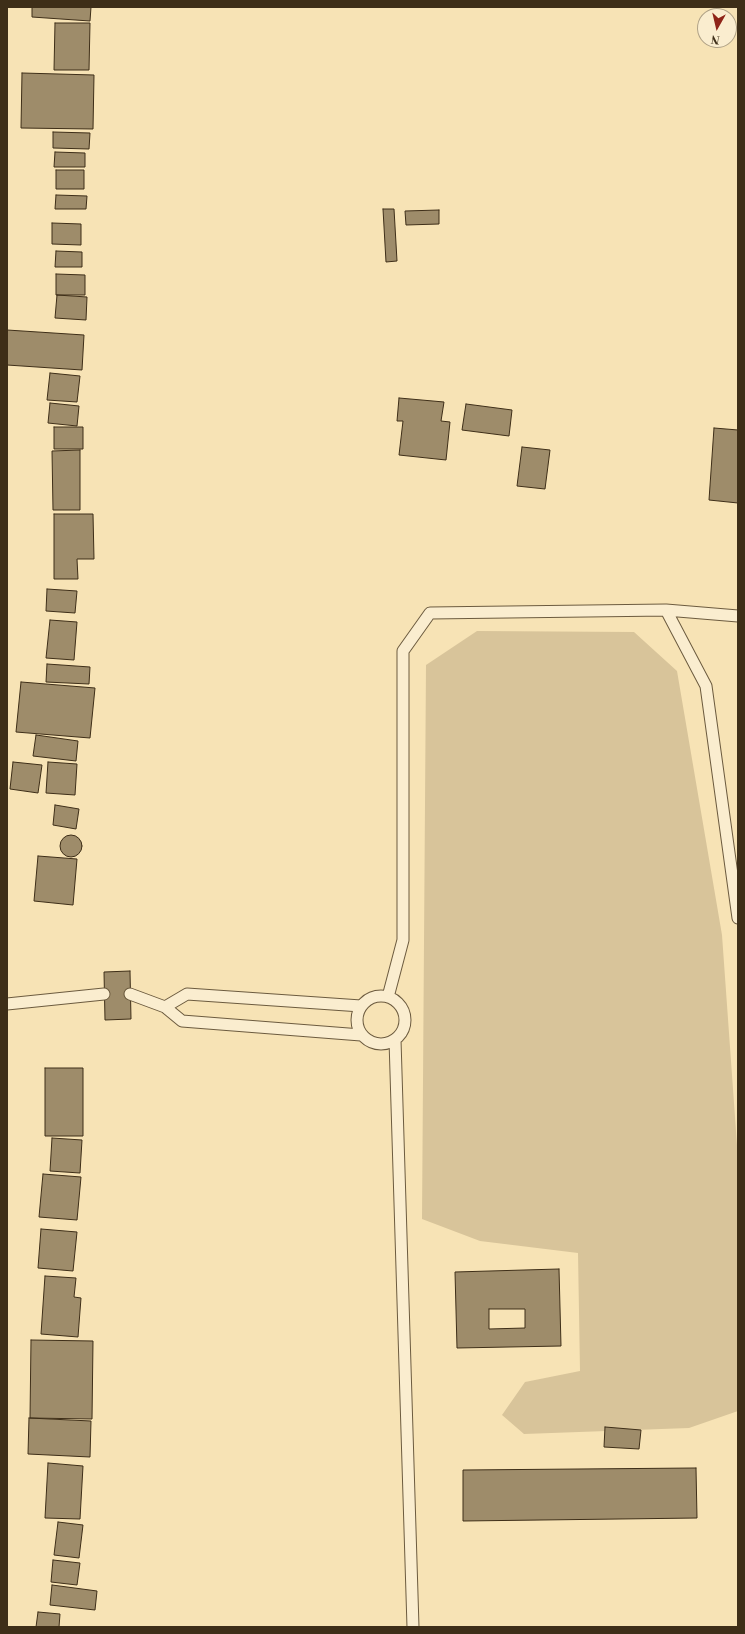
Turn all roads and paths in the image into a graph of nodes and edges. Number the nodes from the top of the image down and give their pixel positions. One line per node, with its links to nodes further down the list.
1 (666, 610): 2 (lane); 3 (lane); 6 (lane)
2 (738, 616)
3 (738, 918)
4 (104, 994): 7 (lane)
5 (130, 994): 9 (lane)
6 (388, 997): 8 (lane); 11 (lane)
7 (7, 1004)
8 (361, 1006): 9 (lane); 10 (lane)
9 (165, 1007): 10 (lane)
10 (361, 1035): 11 (lane)
11 (395, 1040): 12 (lane)
12 (413, 1627)

